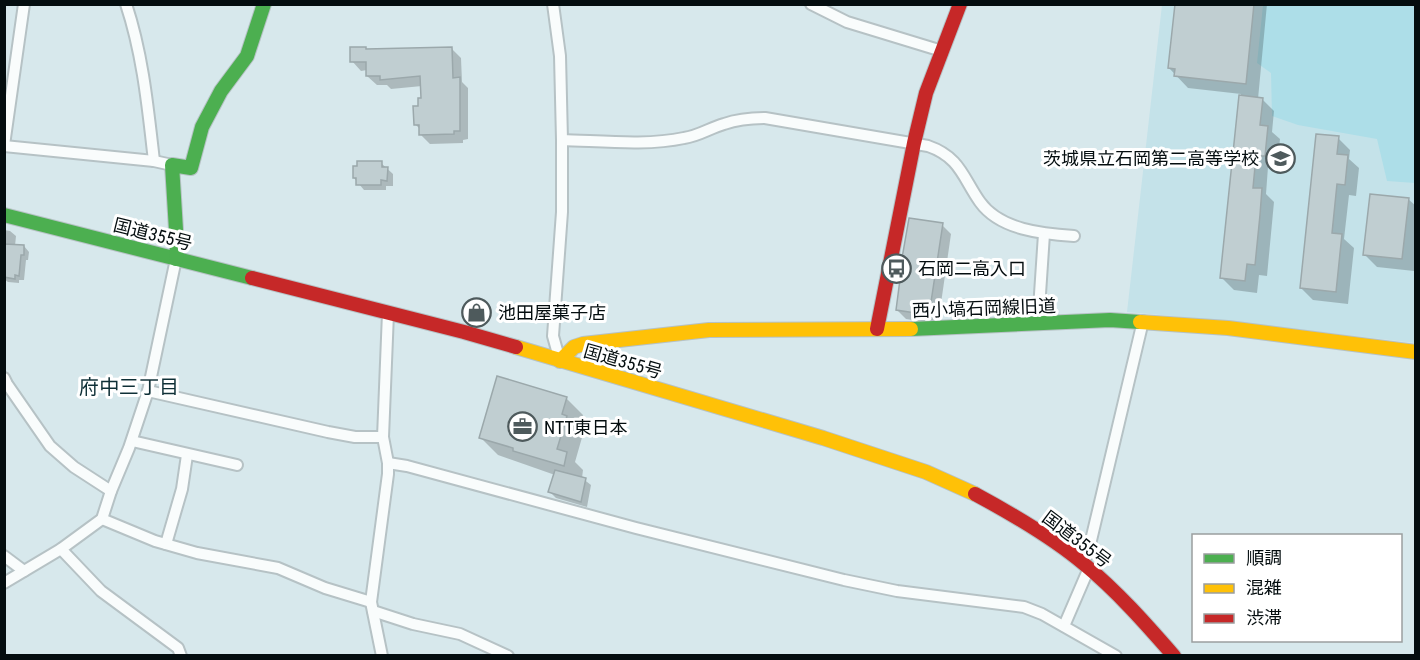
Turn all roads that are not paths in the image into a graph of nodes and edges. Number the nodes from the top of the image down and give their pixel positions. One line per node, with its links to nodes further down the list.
1 (24, 4): 10 (street)
2 (126, 4): 11 (street)
3 (264, 4): 12 (main road)
4 (553, 4): 8 (street)
5 (811, 4): 7 (street)
6 (960, 4): 7 (main road)
7 (942, 51): 9 (main road)
8 (562, 140): 9 (street); 22 (street)
9 (914, 143): 14 (street); 20 (main road)
10 (4, 146): 11 (street)
11 (154, 161): 12 (street)
12 (172, 165): 16 (main road)
13 (4, 215): 16 (main road, 国道355号)
14 (1044, 234): 15 (street); 19 (street)
15 (1074, 236)
16 (176, 259): 17 (main road, 国道355号); 24 (street)
17 (388, 312): 22 (main road, 国道355号); 25 (street)
18 (1143, 321): 19 (main road, 西小塙石岡線旧道); 21 (main road, 西小塙石岡線旧道); 35 (street)
19 (1038, 324): 20 (main road, 西小塙石岡線旧道)
20 (877, 329): 22 (main road, 西小塙石岡線旧道)
21 (1416, 352)
22 (560, 361): 35 (main road, 国道355号)
23 (4, 378): 30 (street)
24 (148, 391): 25 (street); 26 (street)
25 (383, 436): 28 (street)
26 (132, 441): 27 (street); 30 (street)
27 (187, 455): 29 (street); 32 (street)
28 (388, 463): 38 (street); 39 (street)
29 (237, 465)
30 (111, 491): 31 (street)
31 (102, 519): 32 (street); 33 (street)
32 (166, 544): 38 (street)
33 (61, 549): 36 (street); 40 (street)
34 (4, 556): 36 (street)
35 (1086, 566): 39 (street); 44 (main road, 国道355号)
36 (24, 571): 37 (street)
37 (4, 583)
38 (372, 606): 41 (street); 42 (street)
39 (1064, 626): 43 (street)
40 (181, 656)
41 (382, 656)
42 (508, 656)
43 (1116, 656)
44 (1174, 656)

